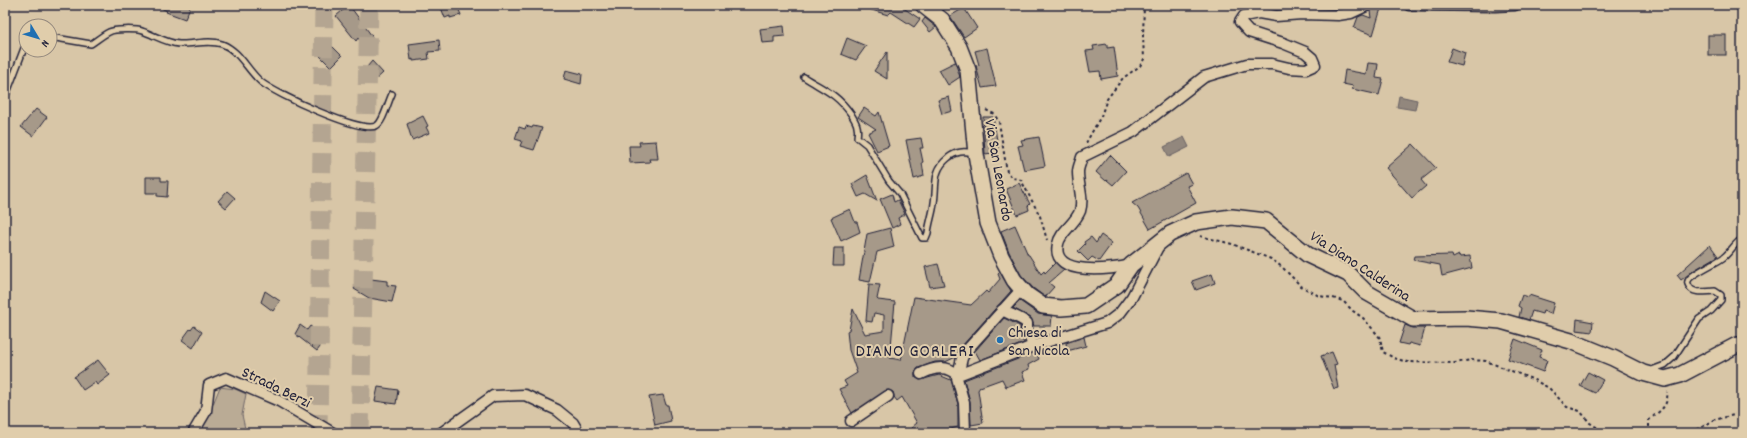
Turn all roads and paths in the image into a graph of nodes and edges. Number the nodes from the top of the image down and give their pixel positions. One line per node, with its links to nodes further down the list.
1 (923, 5): 11 (main road, Via San Leonardo)
2 (1144, 5): 12 (path)
3 (1368, 5): 12 (street)
4 (1409, 5): 5 (street)
5 (1515, 5)
6 (58, 39): 9 (lane)
7 (20, 58): 10 (lane)
8 (804, 77): 13 (lane)
9 (392, 94)
10 (5, 98)
11 (971, 102): 13 (main road, Via San Leonardo); 17 (path)
12 (1089, 152): 17 (street)
13 (976, 154): 19 (main road, Via San Leonardo)
14 (1194, 236): 35 (path)
15 (1742, 239): 23 (lane)
16 (1161, 242): 18 (main road, Via Diano Calderina); 22 (street); 23 (main road, Via Diano Calderina)
17 (1057, 246): 18 (street)
18 (1131, 265): 19 (main road, Via San Leonardo)
19 (1027, 295): 20 (street)
20 (1002, 310): 22 (street); 25 (street)
21 (1742, 345): 26 (main road)
22 (1032, 346): 25 (street)
23 (1643, 373): 26 (main road, Via Diano Calderina)
24 (921, 374): 25 (street)
25 (958, 375): 34 (street)
26 (1665, 379): 36 (path)
27 (888, 396): 29 (street)
28 (1742, 413): 37 (path)
29 (851, 421)
30 (193, 433): 31 (street, Strada Berzi)
31 (333, 433)
32 (442, 433): 33 (street)
33 (579, 433)
34 (965, 433)
35 (1606, 433)
36 (1650, 433)
37 (1692, 433)

